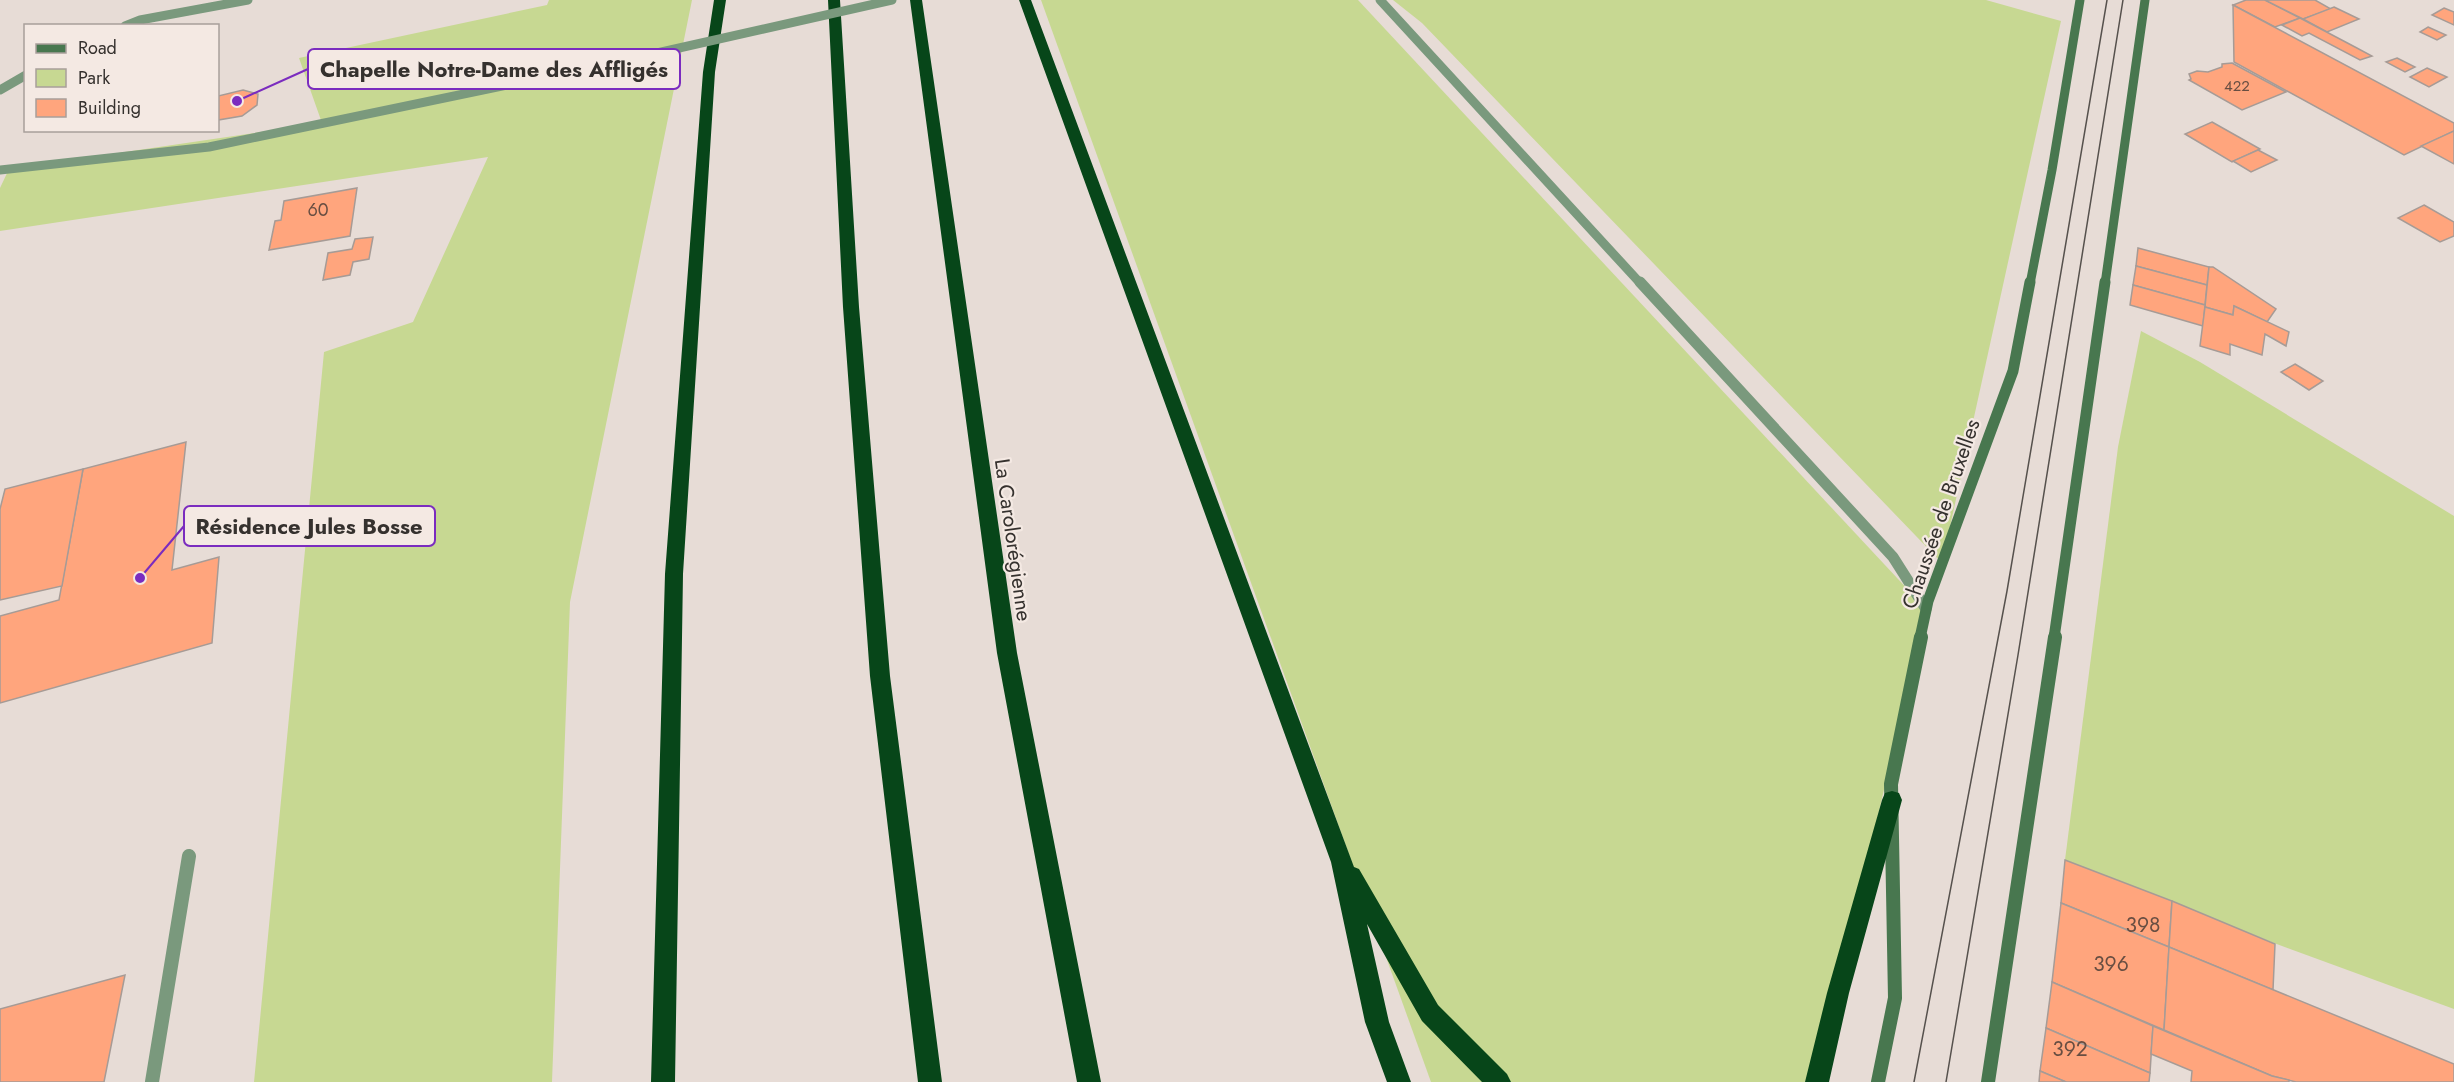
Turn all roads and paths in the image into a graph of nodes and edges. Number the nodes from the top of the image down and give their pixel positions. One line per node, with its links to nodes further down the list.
1 (248, 0): 10 (street)
2 (720, 0): 19 (highway)
3 (834, 0): 20 (highway)
4 (892, 0): 13 (street, bridge)
5 (916, 0): 21 (highway, La Carolorégienne)
6 (1025, 0): 17 (highway)
7 (1380, 0): 14 (street)
8 (2080, 0): 14 (main road, Chaussée de Bruxelles)
9 (2145, 0): 26 (main road)
10 (130, 24)
11 (24, 76): 12 (street)
12 (0, 90)
13 (0, 170)
14 (1926, 609): 15 (main road, Chaussée de Bruxelles)
15 (1892, 800): 24 (highway); 25 (main road, Chaussée de Bruxelles)
16 (189, 856): 18 (street)
17 (1342, 862): 22 (highway); 23 (highway)
18 (152, 1082)
19 (663, 1082)
20 (930, 1082)
21 (1089, 1082)
22 (1399, 1082)
23 (1499, 1082)
24 (1816, 1082)
25 (1878, 1082)
26 (1988, 1082)

